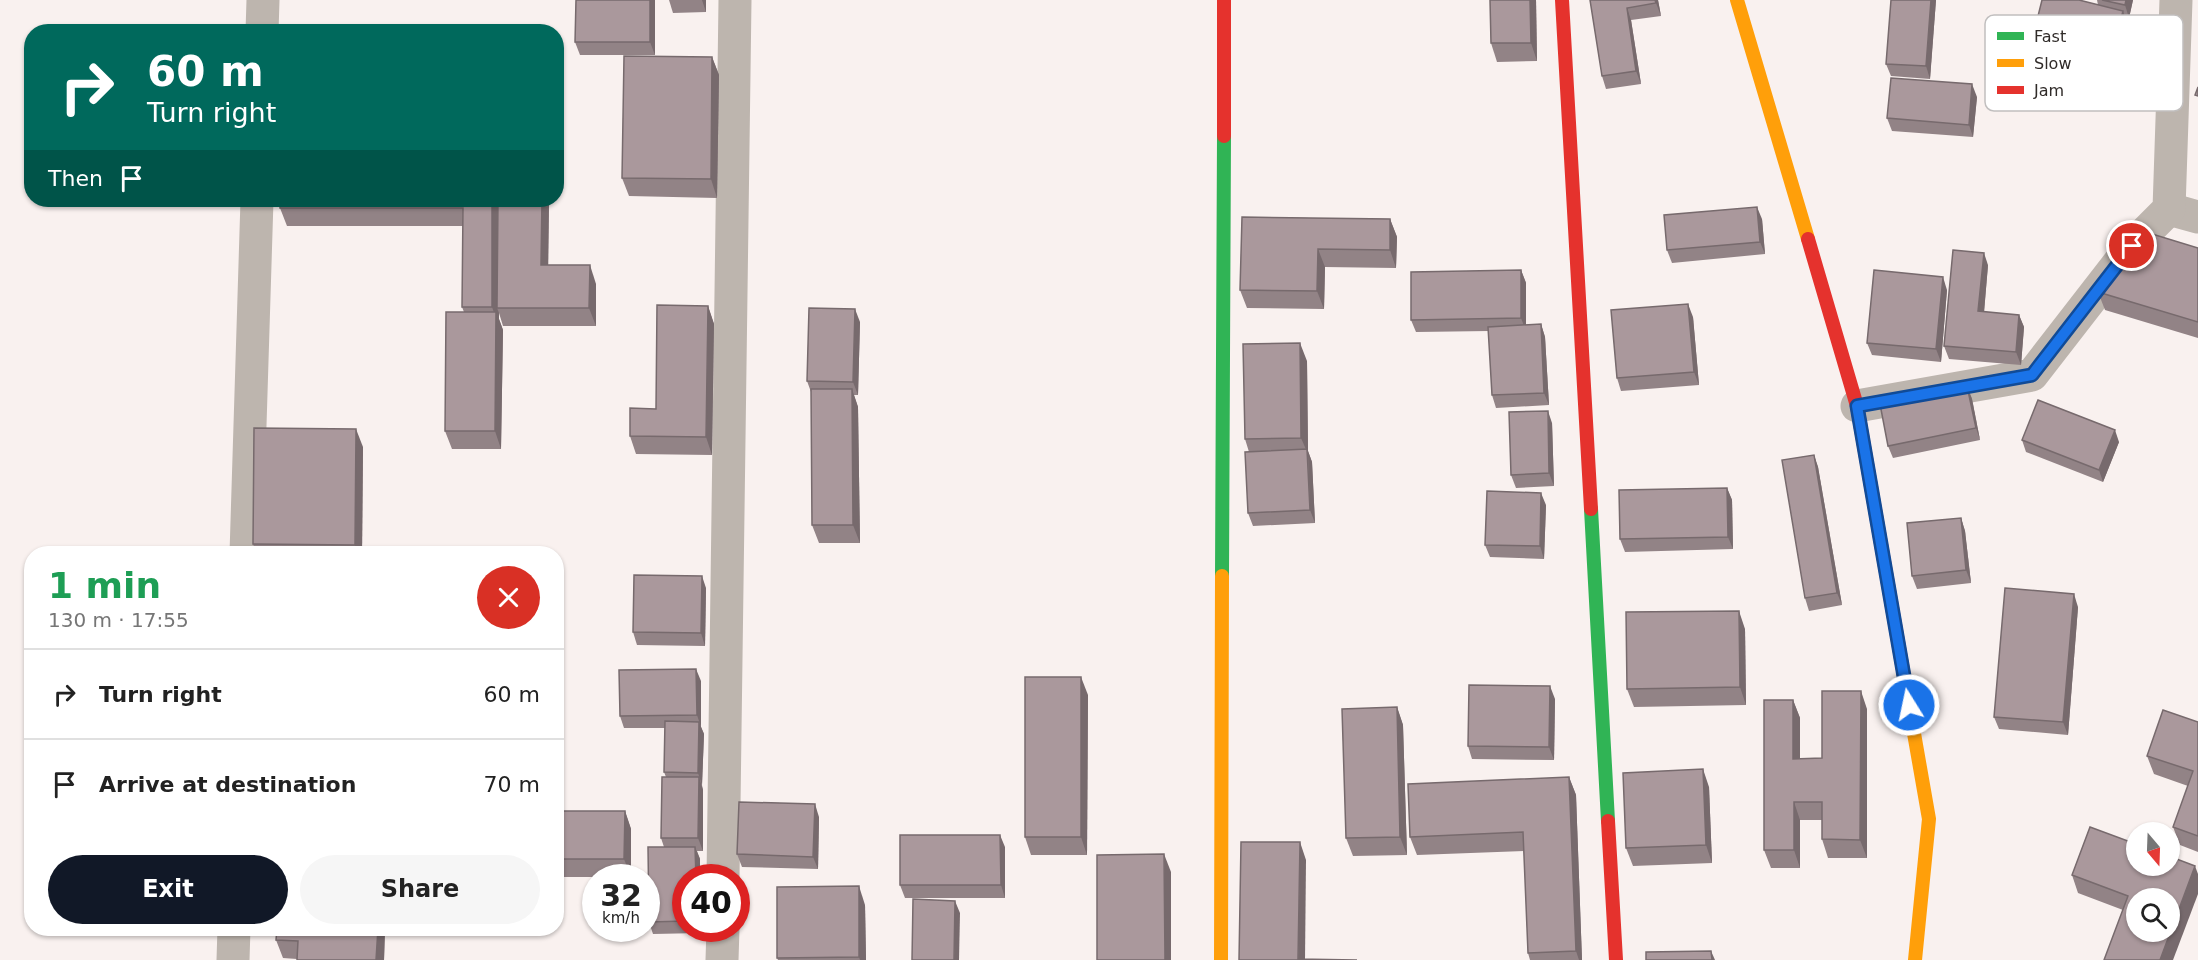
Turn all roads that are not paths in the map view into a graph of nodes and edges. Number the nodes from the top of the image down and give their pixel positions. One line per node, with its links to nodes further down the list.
1 (263, 0): 8 (street)
2 (735, 0): 14 (street)
3 (1224, 0): 19 (street)
4 (1562, 0): 20 (street)
5 (1737, 0): 12 (street)
6 (2176, 0): 7 (street)
7 (2177, 15)
8 (262, 24)
9 (2180, 111): 11 (street)
10 (257, 207): 13 (street)
11 (2184, 213): 12 (street)
12 (1857, 406): 21 (street)
13 (246, 546)
14 (723, 864)
15 (234, 936): 17 (street)
16 (723, 942): 18 (street)
17 (233, 960)
18 (722, 960)
19 (1221, 960)
20 (1616, 960)
21 (1915, 960)

